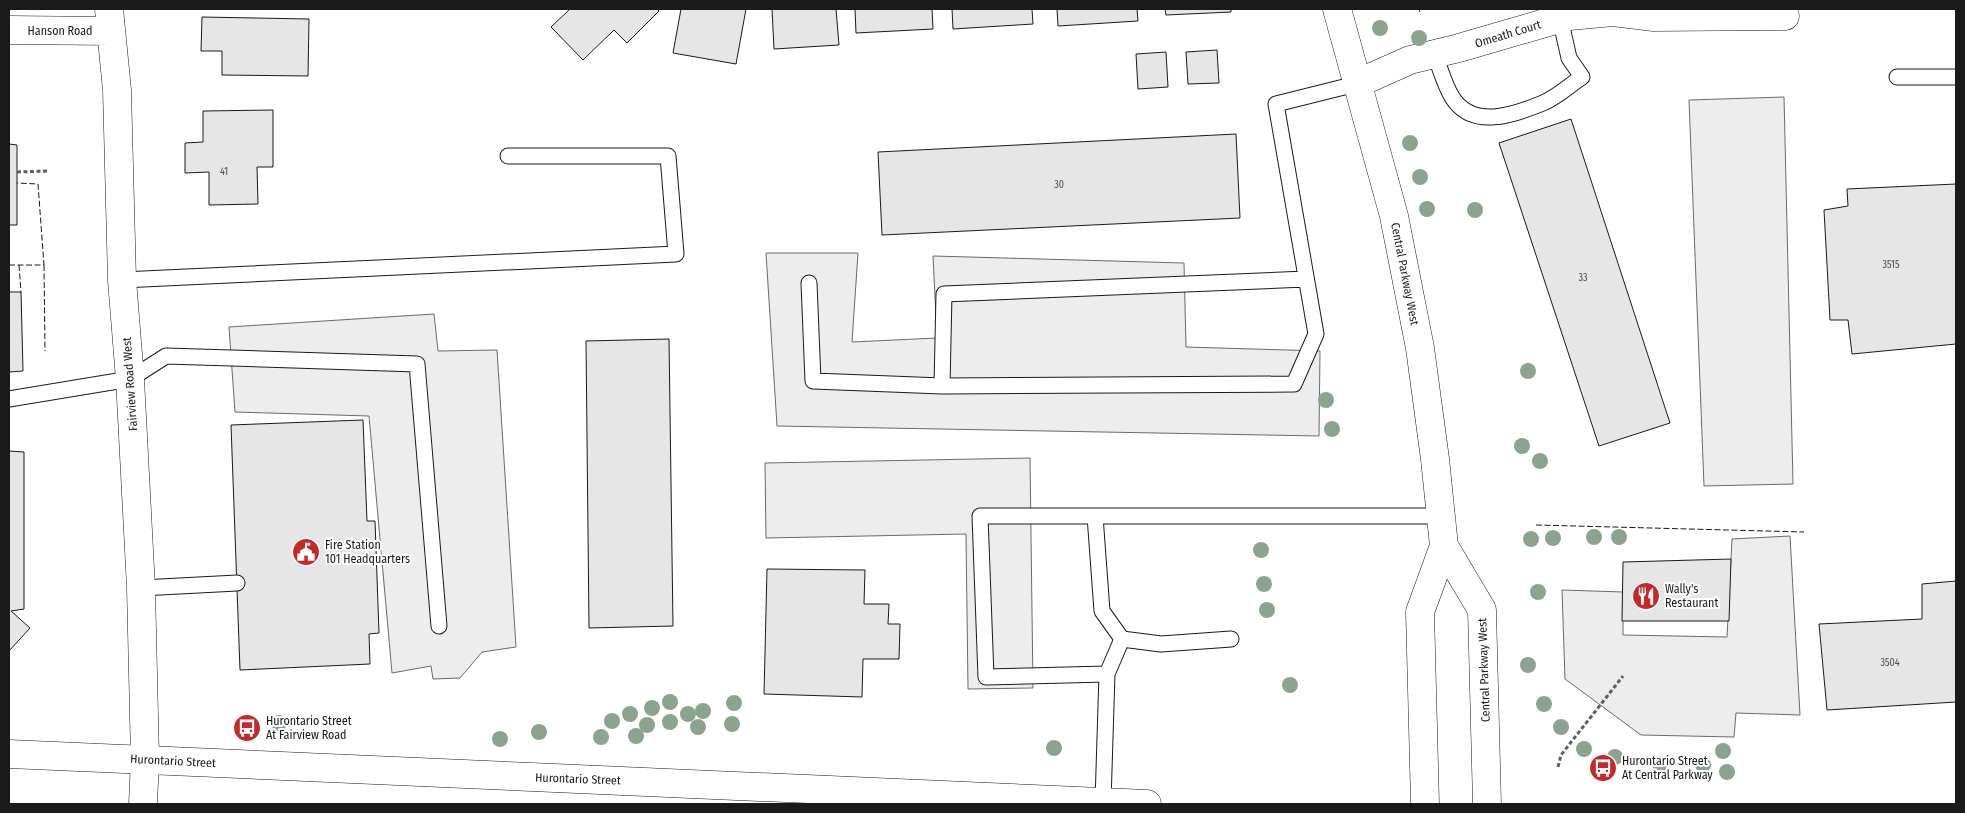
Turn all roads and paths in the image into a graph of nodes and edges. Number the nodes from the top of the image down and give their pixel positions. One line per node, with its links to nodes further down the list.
1 (1337, 9): 9 (street, Central Parkway West)
2 (1785, 16): 3 (street, Omeath Court)
3 (1560, 18): 6 (street, Omeath Court); 6 (lane)
4 (110, 20): 5 (street, Hanson Road); 14 (street, Fairview Road West)
5 (9, 30)
6 (1434, 54): 9 (street, Omeath Court)
7 (1897, 77): 8 (lane)
8 (1956, 77)
9 (1356, 84): 13 (lane); 20 (street, Central Parkway West)
10 (508, 156): 14 (lane)
11 (47, 171): 12 (path)
12 (17, 172)
13 (1306, 279): 17 (lane); 17 (lane)
14 (122, 280): 16 (street, Fairview Road West)
15 (809, 283): 17 (lane)
16 (130, 379): 18 (lane); 23 (street, Fairview Road West); 24 (lane)
17 (942, 386)
18 (9, 400)
19 (1095, 516): 20 (lane); 25 (lane); 27 (lane)
20 (1441, 516): 21 (street, Central Parkway West)
21 (1444, 546): 35 (street, Central Parkway West); 36 (street, Central Parkway West)
22 (237, 583): 23 (lane)
23 (141, 588): 30 (street, Fairview Road West)
24 (439, 626)
25 (1122, 639): 26 (lane); 27 (lane)
26 (1231, 639)
27 (1107, 674): 32 (lane)
28 (1623, 676): 31 (path)
29 (9, 754): 30 (street, Hurontario Street)
30 (145, 759): 32 (street, Hurontario Street); 33 (street, Fairview Road West)
31 (1558, 767)
32 (1103, 802): 34 (street, Hurontario Street)
33 (143, 804)
34 (1147, 804)
35 (1425, 804)
36 (1487, 804)

